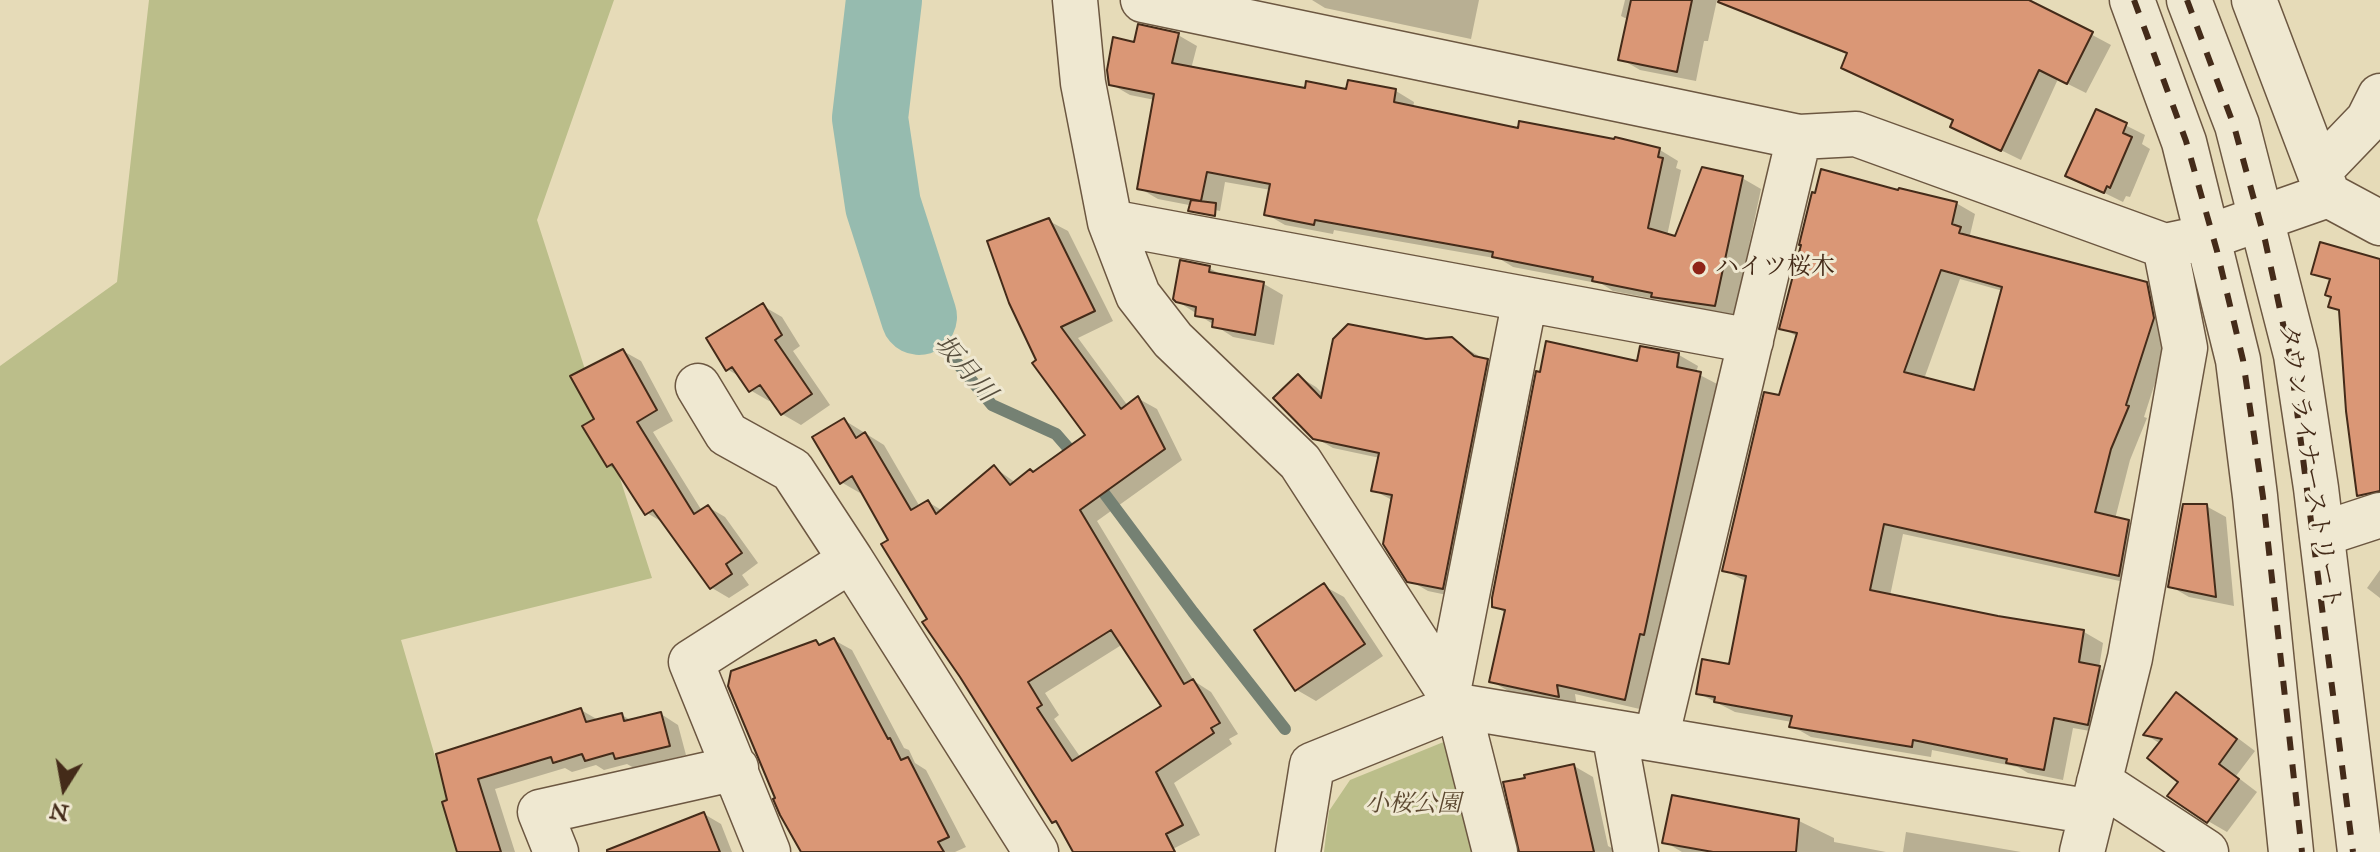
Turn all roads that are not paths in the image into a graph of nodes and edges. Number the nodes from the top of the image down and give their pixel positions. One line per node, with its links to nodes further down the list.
1 (1075, 0): 10 (street)
2 (1143, 0): 7 (street)
3 (2132, 0): 12 (street)
4 (2189, 0): 9 (street, タウンライナーストリート)
5 (2254, 0): 8 (street)
6 (2380, 96): 8 (street)
7 (1799, 137): 13 (street); 15 (street)
8 (2324, 183): 9 (street); 11 (street)
9 (2262, 218): 12 (street); 18 (street, タウンライナーストリート)
10 (1110, 222): 14 (street); 20 (street)
11 (2380, 223)
12 (2208, 237): 13 (street); 32 (street)
13 (2165, 246): 24 (street)
14 (1525, 299): 15 (street); 20 (street)
15 (1751, 341): 22 (street)
16 (698, 386): 19 (street)
17 (2380, 515): 18 (street)
18 (2322, 534): 33 (street, タウンライナーストリート)
19 (851, 560): 23 (street); 28 (street)
20 (1453, 699): 21 (street); 25 (street); 29 (street)
21 (1614, 732): 22 (street); 30 (street)
22 (1656, 739): 24 (street)
23 (736, 768): 26 (street); 27 (street)
24 (2091, 815): 31 (street)
25 (1293, 850)
26 (556, 852)
27 (768, 852)
28 (1036, 852)
29 (1495, 852)
30 (1636, 852)
31 (2206, 852)
32 (2291, 852)
33 (2360, 852)

